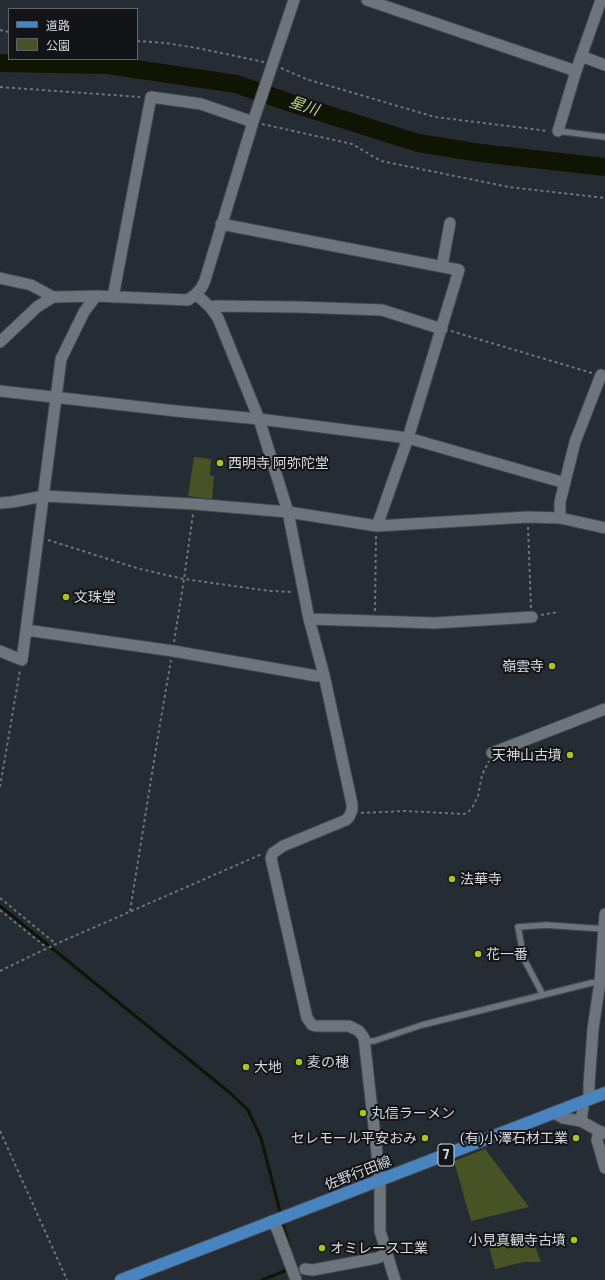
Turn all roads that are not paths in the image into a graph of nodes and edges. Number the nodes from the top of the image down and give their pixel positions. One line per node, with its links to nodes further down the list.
1 (294, 0): 7 (street)
2 (367, 0): 6 (street)
3 (601, 0): 4 (street)
4 (581, 56): 5 (street); 6 (street)
5 (605, 65)
6 (576, 71): 8 (street)
7 (253, 122): 11 (street); 17 (street)
8 (558, 131): 9 (lane)
9 (605, 137)
10 (450, 223): 12 (street)
11 (221, 224): 12 (street); 14 (street)
12 (442, 266): 19 (street)
13 (0, 278): 16 (street)
14 (196, 294): 17 (street); 18 (street)
15 (96, 296): 16 (street); 17 (street); 23 (street)
16 (54, 297): 20 (street)
17 (112, 297)
18 (211, 308): 19 (street); 24 (street)
19 (442, 328): 25 (street)
20 (0, 342)
21 (600, 375): 26 (street)
22 (0, 391): 23 (street)
23 (56, 397): 24 (street); 27 (street)
24 (259, 419): 25 (street); 29 (street)
25 (408, 438): 26 (street); 31 (street)
26 (565, 483): 30 (street)
27 (44, 496): 28 (street); 29 (street); 35 (street)
28 (0, 503)
29 (288, 512): 31 (street); 34 (street)
30 (560, 518): 31 (street); 32 (street)
31 (376, 526)
32 (605, 528)
33 (532, 617): 34 (street)
34 (309, 619): 37 (street)
35 (26, 630): 36 (street); 37 (street)
36 (0, 651)
37 (324, 675): 44 (street)
38 (605, 709): 39 (street)
39 (492, 753)
40 (605, 914): 41 (street)
41 (604, 929): 42 (street); 43 (lane)
42 (600, 982): 43 (lane); 46 (street)
43 (543, 995): 44 (lane)
44 (365, 1041): 51 (street)
45 (605, 1093): 46 (main road, 佐野行田線 / 7)
46 (587, 1100): 47 (main road, 佐野行田線 / 7); 48 (street)
47 (554, 1113): 48 (street); 51 (main road, 佐野行田線 / 7)
48 (581, 1121): 49 (street)
49 (602, 1132): 50 (street)
50 (605, 1168)
51 (380, 1181): 52 (main road, 佐野行田線 / 7); 53 (street)
52 (279, 1219): 55 (main road, 佐野行田線 / 7); 56 (street)
53 (386, 1254): 54 (street); 57 (street)
54 (305, 1269)
55 (121, 1280)
56 (296, 1280)
57 (395, 1280)

